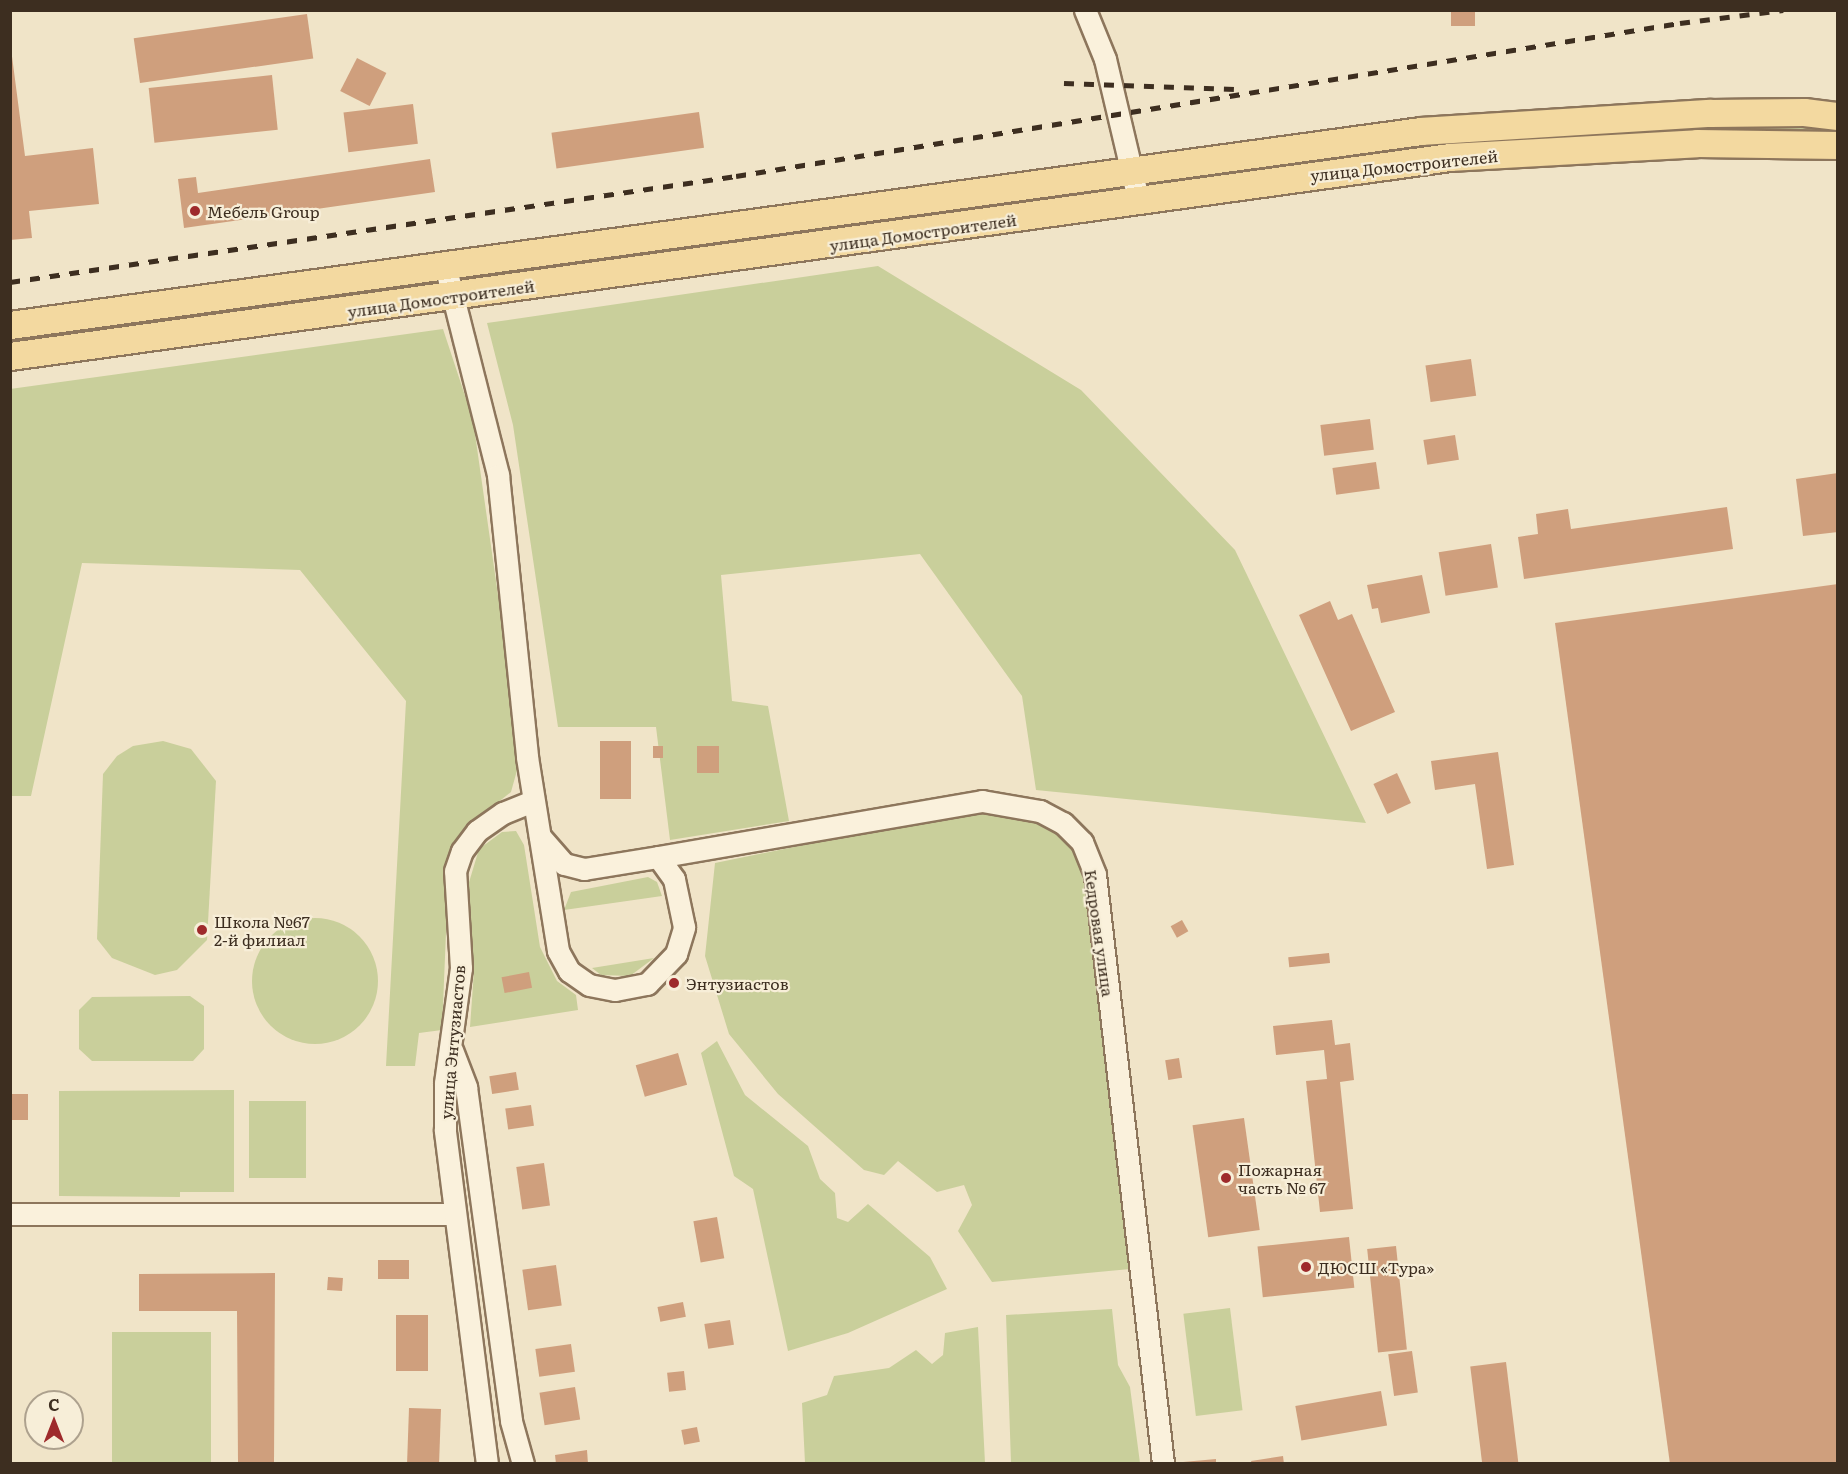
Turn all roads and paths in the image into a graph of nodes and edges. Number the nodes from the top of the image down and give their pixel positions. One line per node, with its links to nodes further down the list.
1 (1085, 10): 4 (street)
2 (1838, 116): 4 (main road, улица Домостроителей)
3 (1838, 145): 5 (main road, улица Домостроителей)
4 (1133, 168): 5 (street); 6 (main road, улица Домостроителей)
5 (1139, 203): 7 (main road, улица Домостроителей)
6 (445, 265): 7 (street); 8 (main road, улица Домостроителей)
7 (453, 296): 9 (main road, улица Домостроителей); 10 (street)
8 (10, 325)
9 (10, 356)
10 (533, 801): 11 (street); 13 (street, улица Энтузиастов)
11 (540, 836): 12 (street, Кедровая улица); 12 (street)
12 (658, 857): 18 (street, Кедровая улица)
13 (452, 1050): 15 (street, улица Энтузиастов); 17 (street)
14 (10, 1214): 15 (street)
15 (453, 1214): 16 (street, улица Энтузиастов)
16 (488, 1464)
17 (523, 1464)
18 (1163, 1464)

